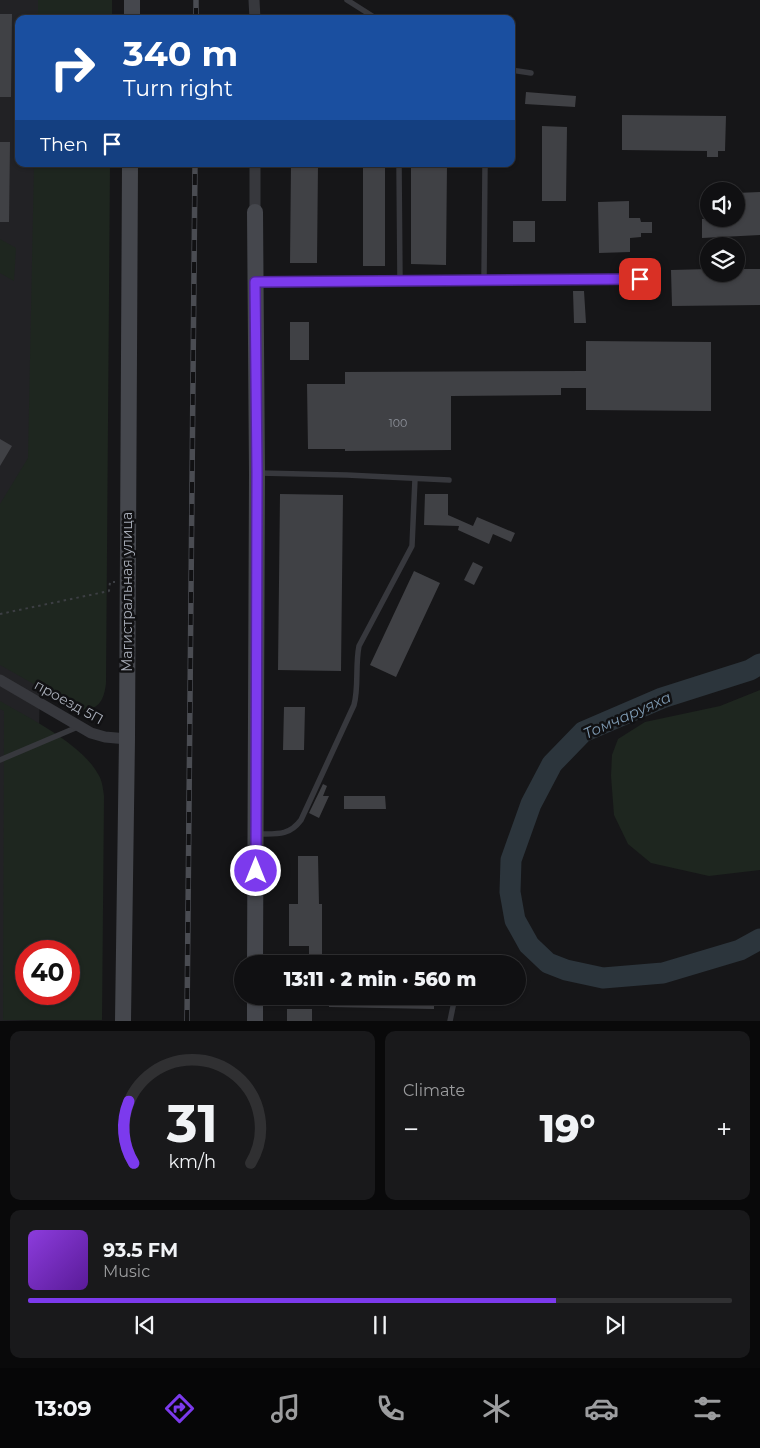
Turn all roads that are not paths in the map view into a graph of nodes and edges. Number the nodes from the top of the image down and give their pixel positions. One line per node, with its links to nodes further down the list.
1 (132, 0): 4 (main road)
2 (254, 0): 5 (street)
3 (347, 0): 6 (lane)
4 (132, 15)
5 (254, 15)
6 (371, 15)
7 (515, 71): 8 (lane)
8 (531, 73)
9 (130, 167): 23 (main road, Магистральная улица)
10 (255, 167): 13 (street)
11 (399, 167): 16 (lane)
12 (485, 167): 15 (lane)
13 (255, 212): 17 (main road)
14 (640, 279): 15 (lane)
15 (484, 280): 16 (lane)
16 (400, 281): 17 (lane)
17 (255, 282): 18 (main road)
18 (257, 473): 19 (lane); 25 (main road)
19 (415, 479): 20 (lane); 25 (lane)
20 (449, 480)
21 (0, 680): 22 (street, проезд 5П)
22 (80, 726): 23 (street, проезд 5П); 24 (lane)
23 (127, 739): 29 (main road, Магистральная улица)
24 (0, 760)
25 (256, 834): 26 (main road)
26 (255, 955)
27 (255, 1005): 30 (main road)
28 (453, 1005): 31 (lane)
29 (123, 1020)
30 (255, 1020)
31 (450, 1020)

